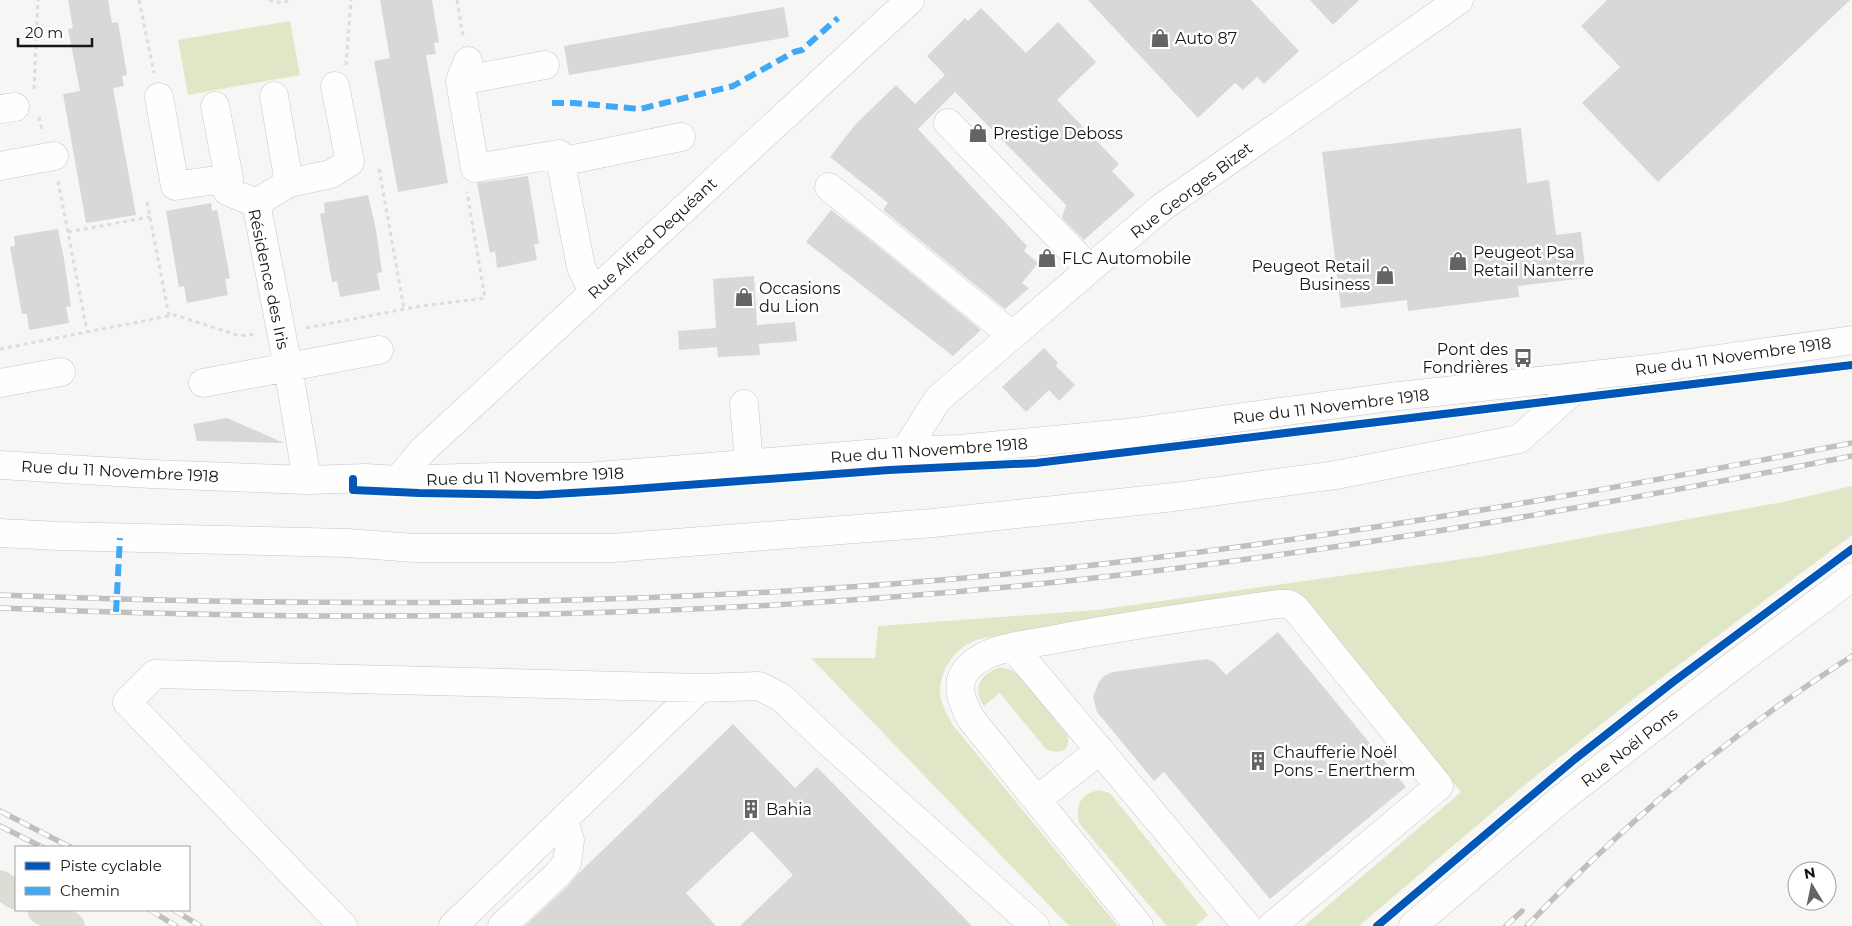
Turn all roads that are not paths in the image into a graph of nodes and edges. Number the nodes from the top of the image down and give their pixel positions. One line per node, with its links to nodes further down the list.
1 (910, 0): 18 (street, Rue Alfred Dequéant)
2 (1459, 0): 17 (street, Rue Georges Bizet)
3 (545, 65): 11 (street)
4 (340, 77): 14 (street)
5 (274, 96): 14 (street)
6 (159, 97): 13 (street)
7 (215, 106): 13 (street)
8 (948, 124): 17 (street)
9 (681, 137): 11 (street)
10 (54, 156): 12 (street)
11 (560, 162): 18 (street)
12 (0, 166)
13 (229, 178): 16 (street, Résidence des Iris)
14 (289, 183): 16 (street)
15 (829, 187): 19 (street)
16 (256, 203): 22 (street, Résidence des Iris)
17 (1090, 269): 19 (street, Rue Georges Bizet)
18 (593, 292): 32 (street, Rue Alfred Dequéant)
19 (1012, 335): 28 (street, Rue Georges Bizet)
20 (1852, 340): 24 (street, Rue du 11 Novembre 1918)
21 (379, 350): 22 (street)
22 (288, 367): 25 (street); 31 (street, Résidence des Iris)
23 (61, 372): 26 (street)
24 (1591, 376): 28 (street, Rue du 11 Novembre 1918); 33 (street)
25 (203, 382)
26 (0, 383)
27 (744, 404): 29 (street)
28 (905, 451): 29 (street, Rue du 11 Novembre 1918)
29 (749, 464): 32 (street, Rue du 11 Novembre 1918)
30 (0, 465): 31 (street, Rue du 11 Novembre 1918)
31 (307, 480): 32 (street, Rue du 11 Novembre 1918)
32 (398, 480)
33 (0, 533)
34 (1852, 577): 51 (street, Rue Noël Pons)
35 (1013, 647): 37 (street); 38 (street); 50 (street)
36 (700, 688): 39 (street); 45 (street); 47 (street)
37 (1100, 750): 38 (street); 49 (street)
38 (1037, 800): 48 (street)
39 (564, 819): 43 (street); 46 (street)
40 (0, 886): 41 (highway)
41 (15, 894)
42 (44, 911): 44 (highway)
43 (513, 920)
44 (70, 926)
45 (343, 926)
46 (452, 926)
47 (1035, 926)
48 (1139, 926)
49 (1247, 926)
50 (1272, 926)
51 (1413, 926)

